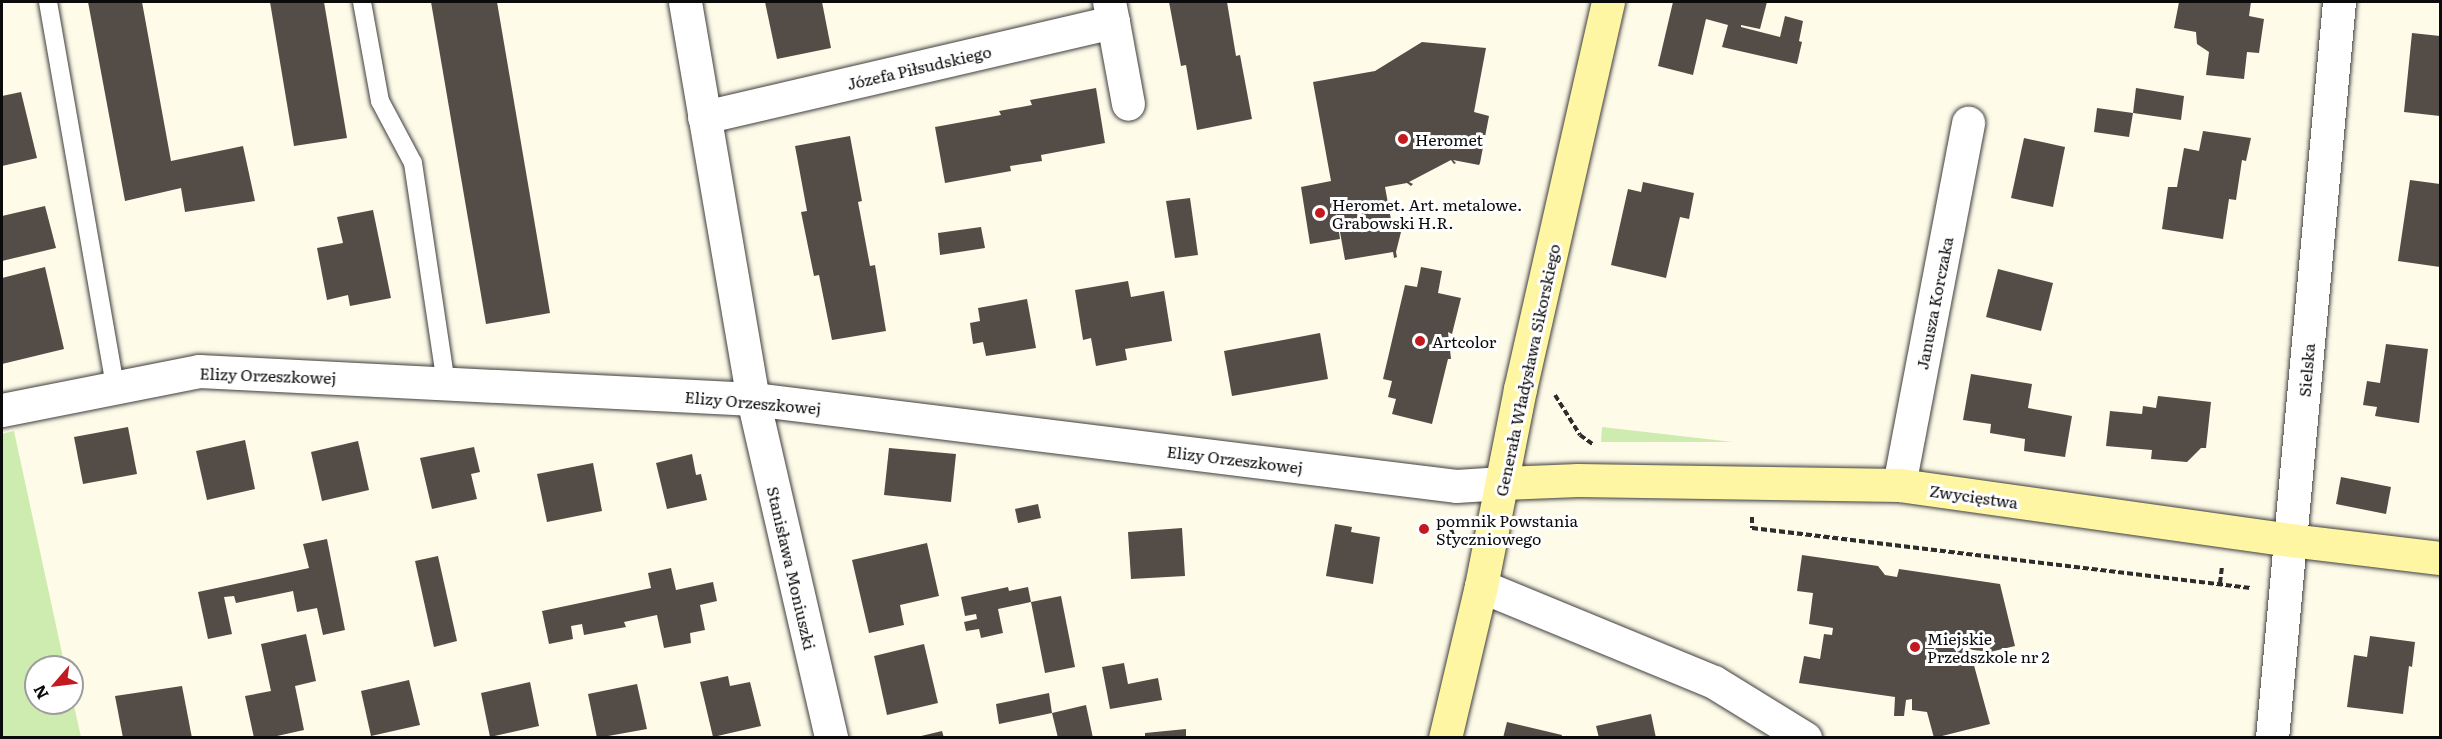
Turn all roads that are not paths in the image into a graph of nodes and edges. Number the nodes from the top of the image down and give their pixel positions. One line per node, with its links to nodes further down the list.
1 (48, 2): 11 (lane)
2 (363, 2): 10 (lane)
3 (685, 2): 8 (street)
4 (1608, 2): 14 (street, Generała Władysława Sikorskiego)
5 (2339, 2): 16 (street, Sielska)
6 (1111, 12): 7 (street); 8 (street, Józefa Piłsudskiego)
7 (1128, 104)
8 (704, 117): 12 (street)
9 (1968, 122): 15 (street, Janusza Korczaka)
10 (446, 383): 11 (street, Elizy Orzeszkowej); 12 (street, Elizy Orzeszkowej)
11 (115, 387): 13 (street, Elizy Orzeszkowej)
12 (753, 399): 14 (street, Elizy Orzeszkowej); 19 (street, Stanisława Moniuszki)
13 (2, 410)
14 (1503, 483): 15 (street, Zwycięstwa); 18 (street, Generała Władysława Sikorskiego)
15 (1899, 485): 16 (street, Zwycięstwa)
16 (2291, 540): 17 (street, Zwycięstwa); 22 (street, Sielska)
17 (2440, 558)
18 (1481, 586): 20 (street, Generała Władysława Sikorskiego); 21 (street)
19 (831, 738)
20 (1445, 738)
21 (1805, 738)
22 (2272, 738)

